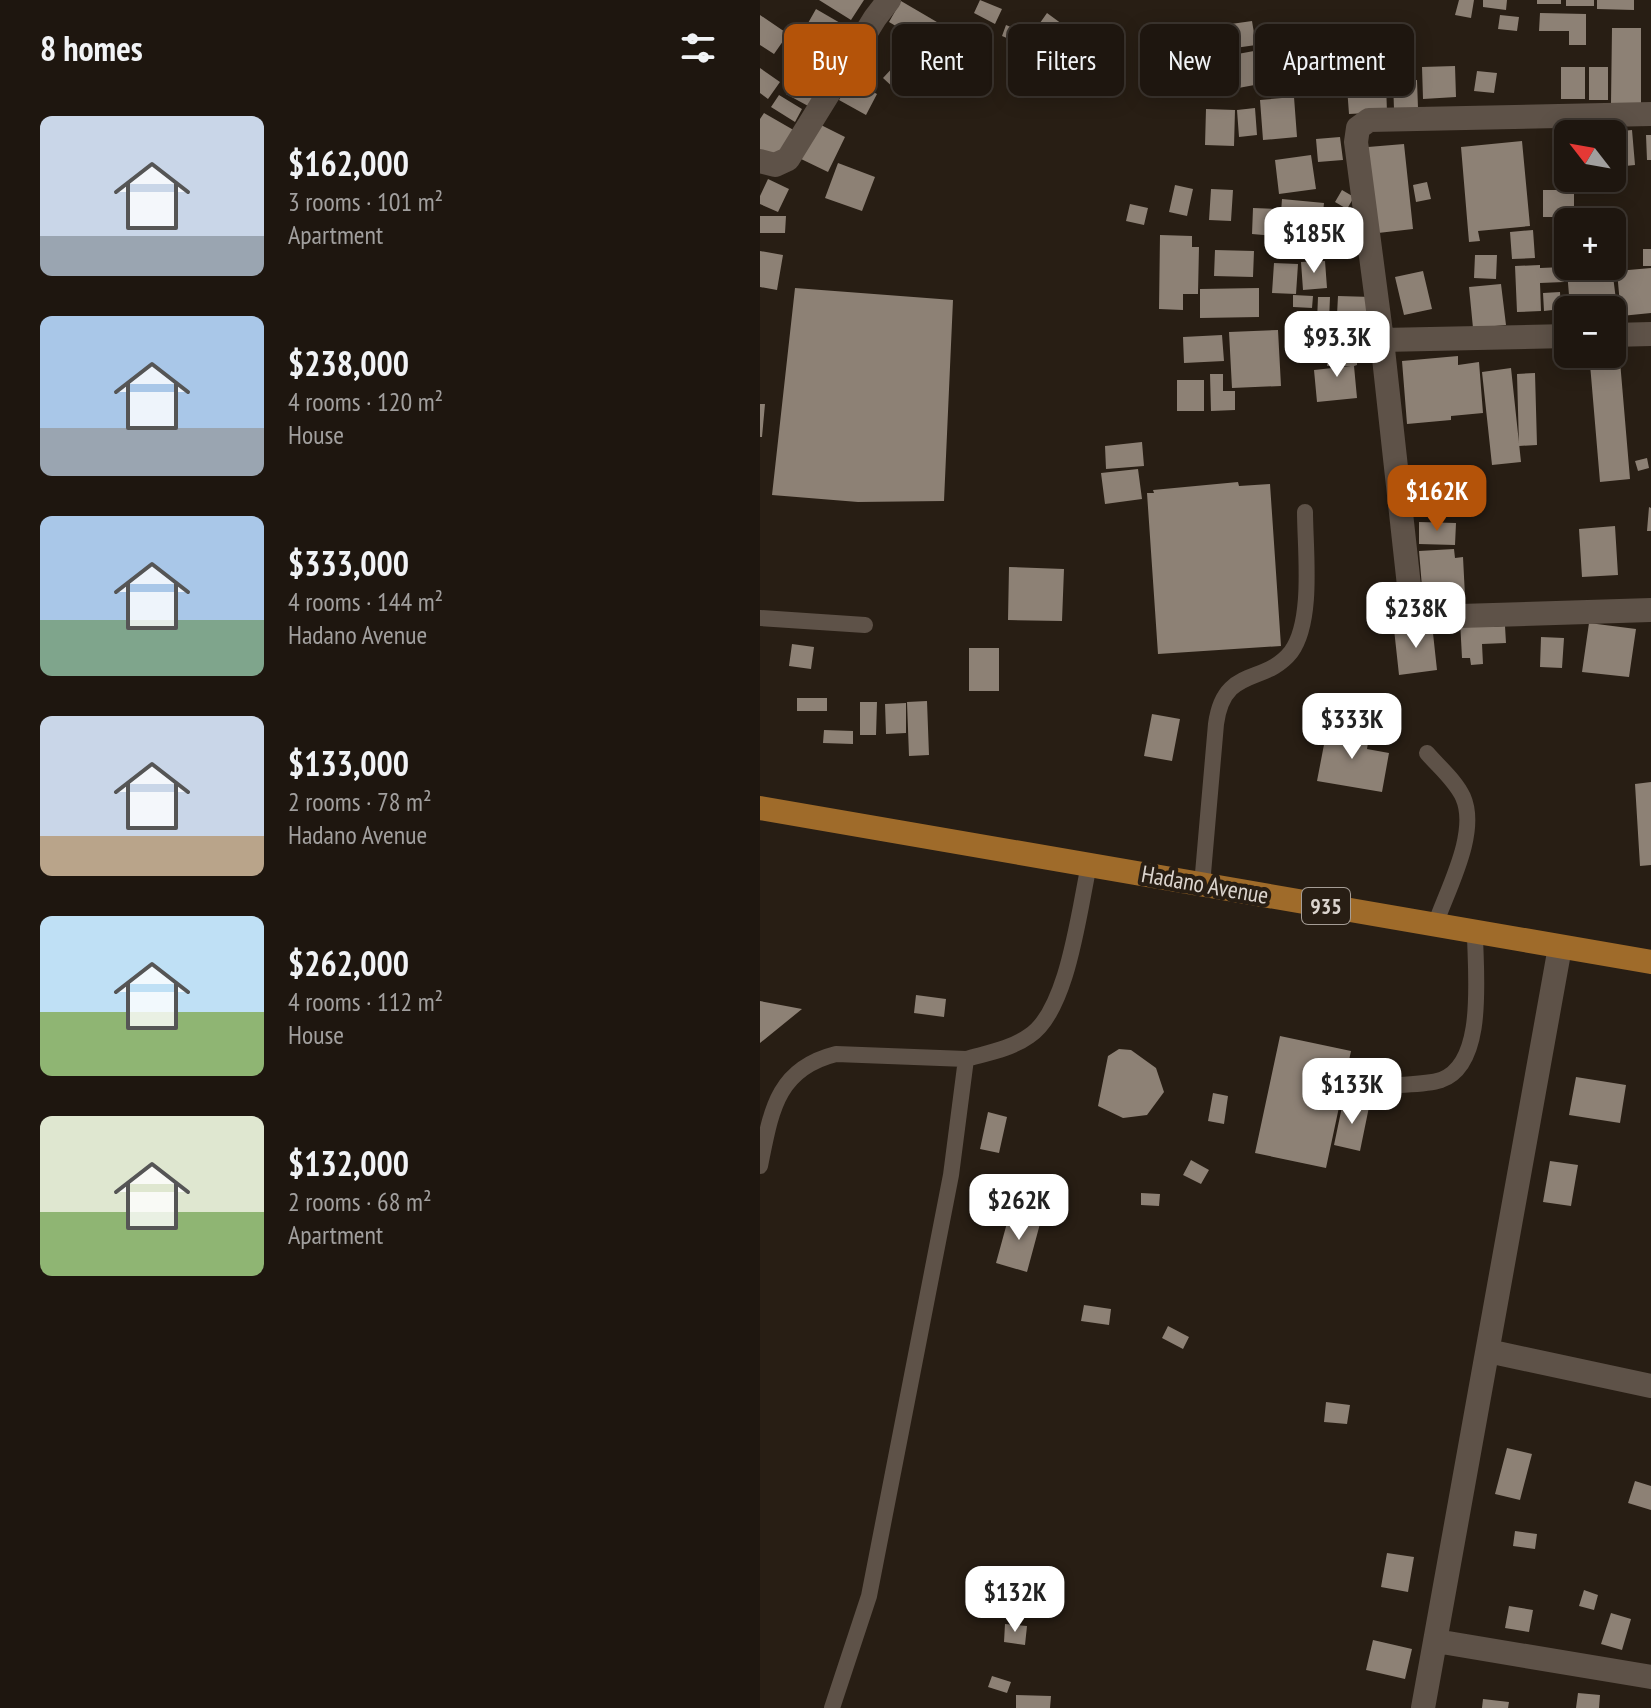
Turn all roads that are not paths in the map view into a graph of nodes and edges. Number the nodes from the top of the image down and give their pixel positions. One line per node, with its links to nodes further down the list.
1 (889, 0): 3 (street)
2 (1651, 114): 7 (street)
3 (760, 161)
4 (1651, 334): 5 (street)
5 (1626, 335)
6 (1554, 336): 7 (street)
7 (1382, 340): 9 (street)
8 (1305, 512): 15 (lane)
9 (1651, 610)
10 (761, 622): 11 (lane)
11 (865, 625)
12 (1427, 753): 16 (lane)
13 (760, 808): 14 (main road, Hadano Avenue / 935)
14 (1089, 865): 15 (main road, Hadano Avenue / 935); 20 (lane)
15 (1202, 885): 16 (main road, Hadano Avenue / 935)
16 (1435, 925): 17 (main road, Hadano Avenue / 935)
17 (1475, 932): 18 (main road, Hadano Avenue / 935); 21 (lane)
18 (1560, 947): 19 (main road, Hadano Avenue / 935); 23 (street)
19 (1651, 962)
20 (966, 1059): 22 (lane); 27 (lane)
21 (1386, 1086)
22 (760, 1166)
23 (1488, 1351): 24 (street); 25 (street)
24 (1651, 1386)
25 (1436, 1641): 26 (street); 28 (street)
26 (1651, 1677)
27 (832, 1708)
28 (1423, 1708)

